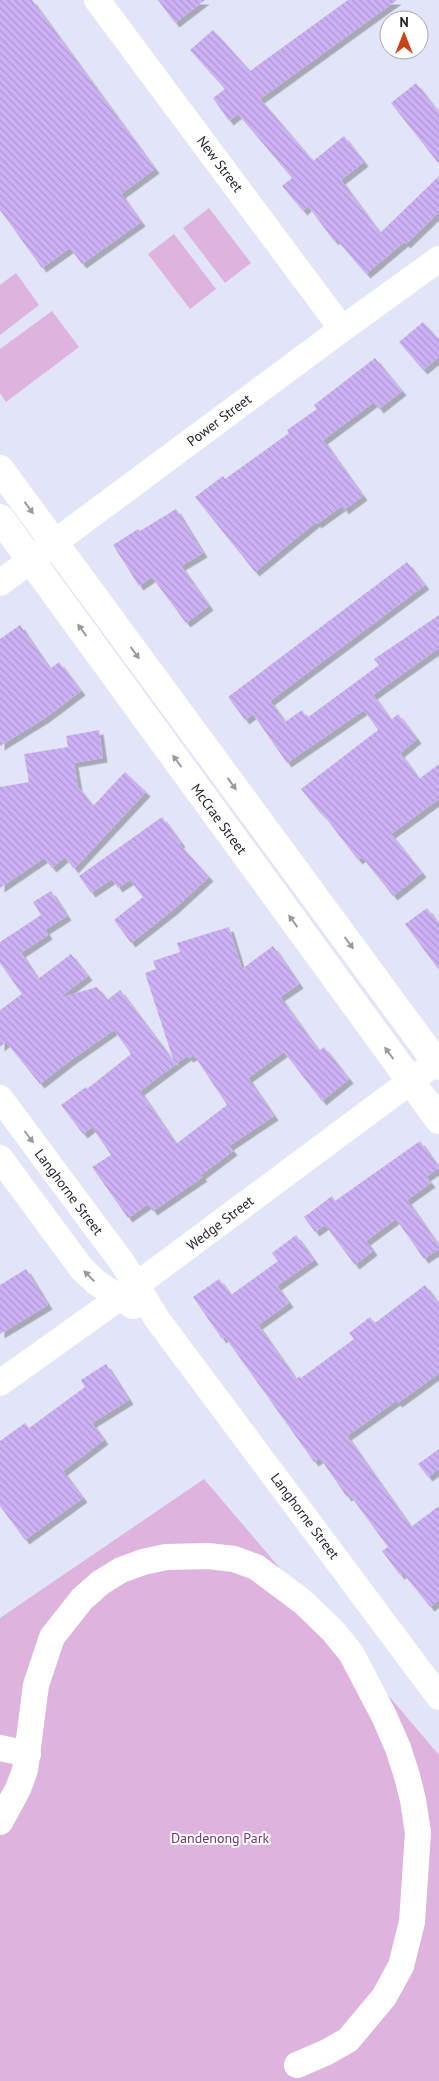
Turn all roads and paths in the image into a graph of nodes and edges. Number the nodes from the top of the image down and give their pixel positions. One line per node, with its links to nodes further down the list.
1 (98, 0): 3 (street, New Street)
2 (436, 269): 3 (street, Power Street)
3 (342, 329): 6 (street, Power Street)
4 (0, 469): 6 (main road, one-way to 6)
5 (0, 518): 7 (main road, McCrae Street)
6 (54, 543): 7 (street, Power Street); 9 (main road, one-way to 9)
7 (31, 560): 8 (street, Power Street); 10 (main road, McCrae Street, one-way to 7)
8 (0, 583)
9 (438, 1063): 10 (street, Wedge Street)
10 (410, 1082): 12 (main road, McCrae Street); 14 (street, Wedge Street)
11 (0, 1098): 14 (street, Langhorne Street, one-way to 14)
12 (439, 1120)
13 (0, 1158): 14 (street, Langhorne Street, one-way to 13)
14 (128, 1292): 15 (street, Wedge Street); 16 (street, Langhorne Street)
15 (0, 1384)
16 (439, 1697)
17 (0, 1748): 18 (street)
18 (28, 1754): 19 (street); 20 (street)
19 (0, 1822)
20 (297, 2065)

